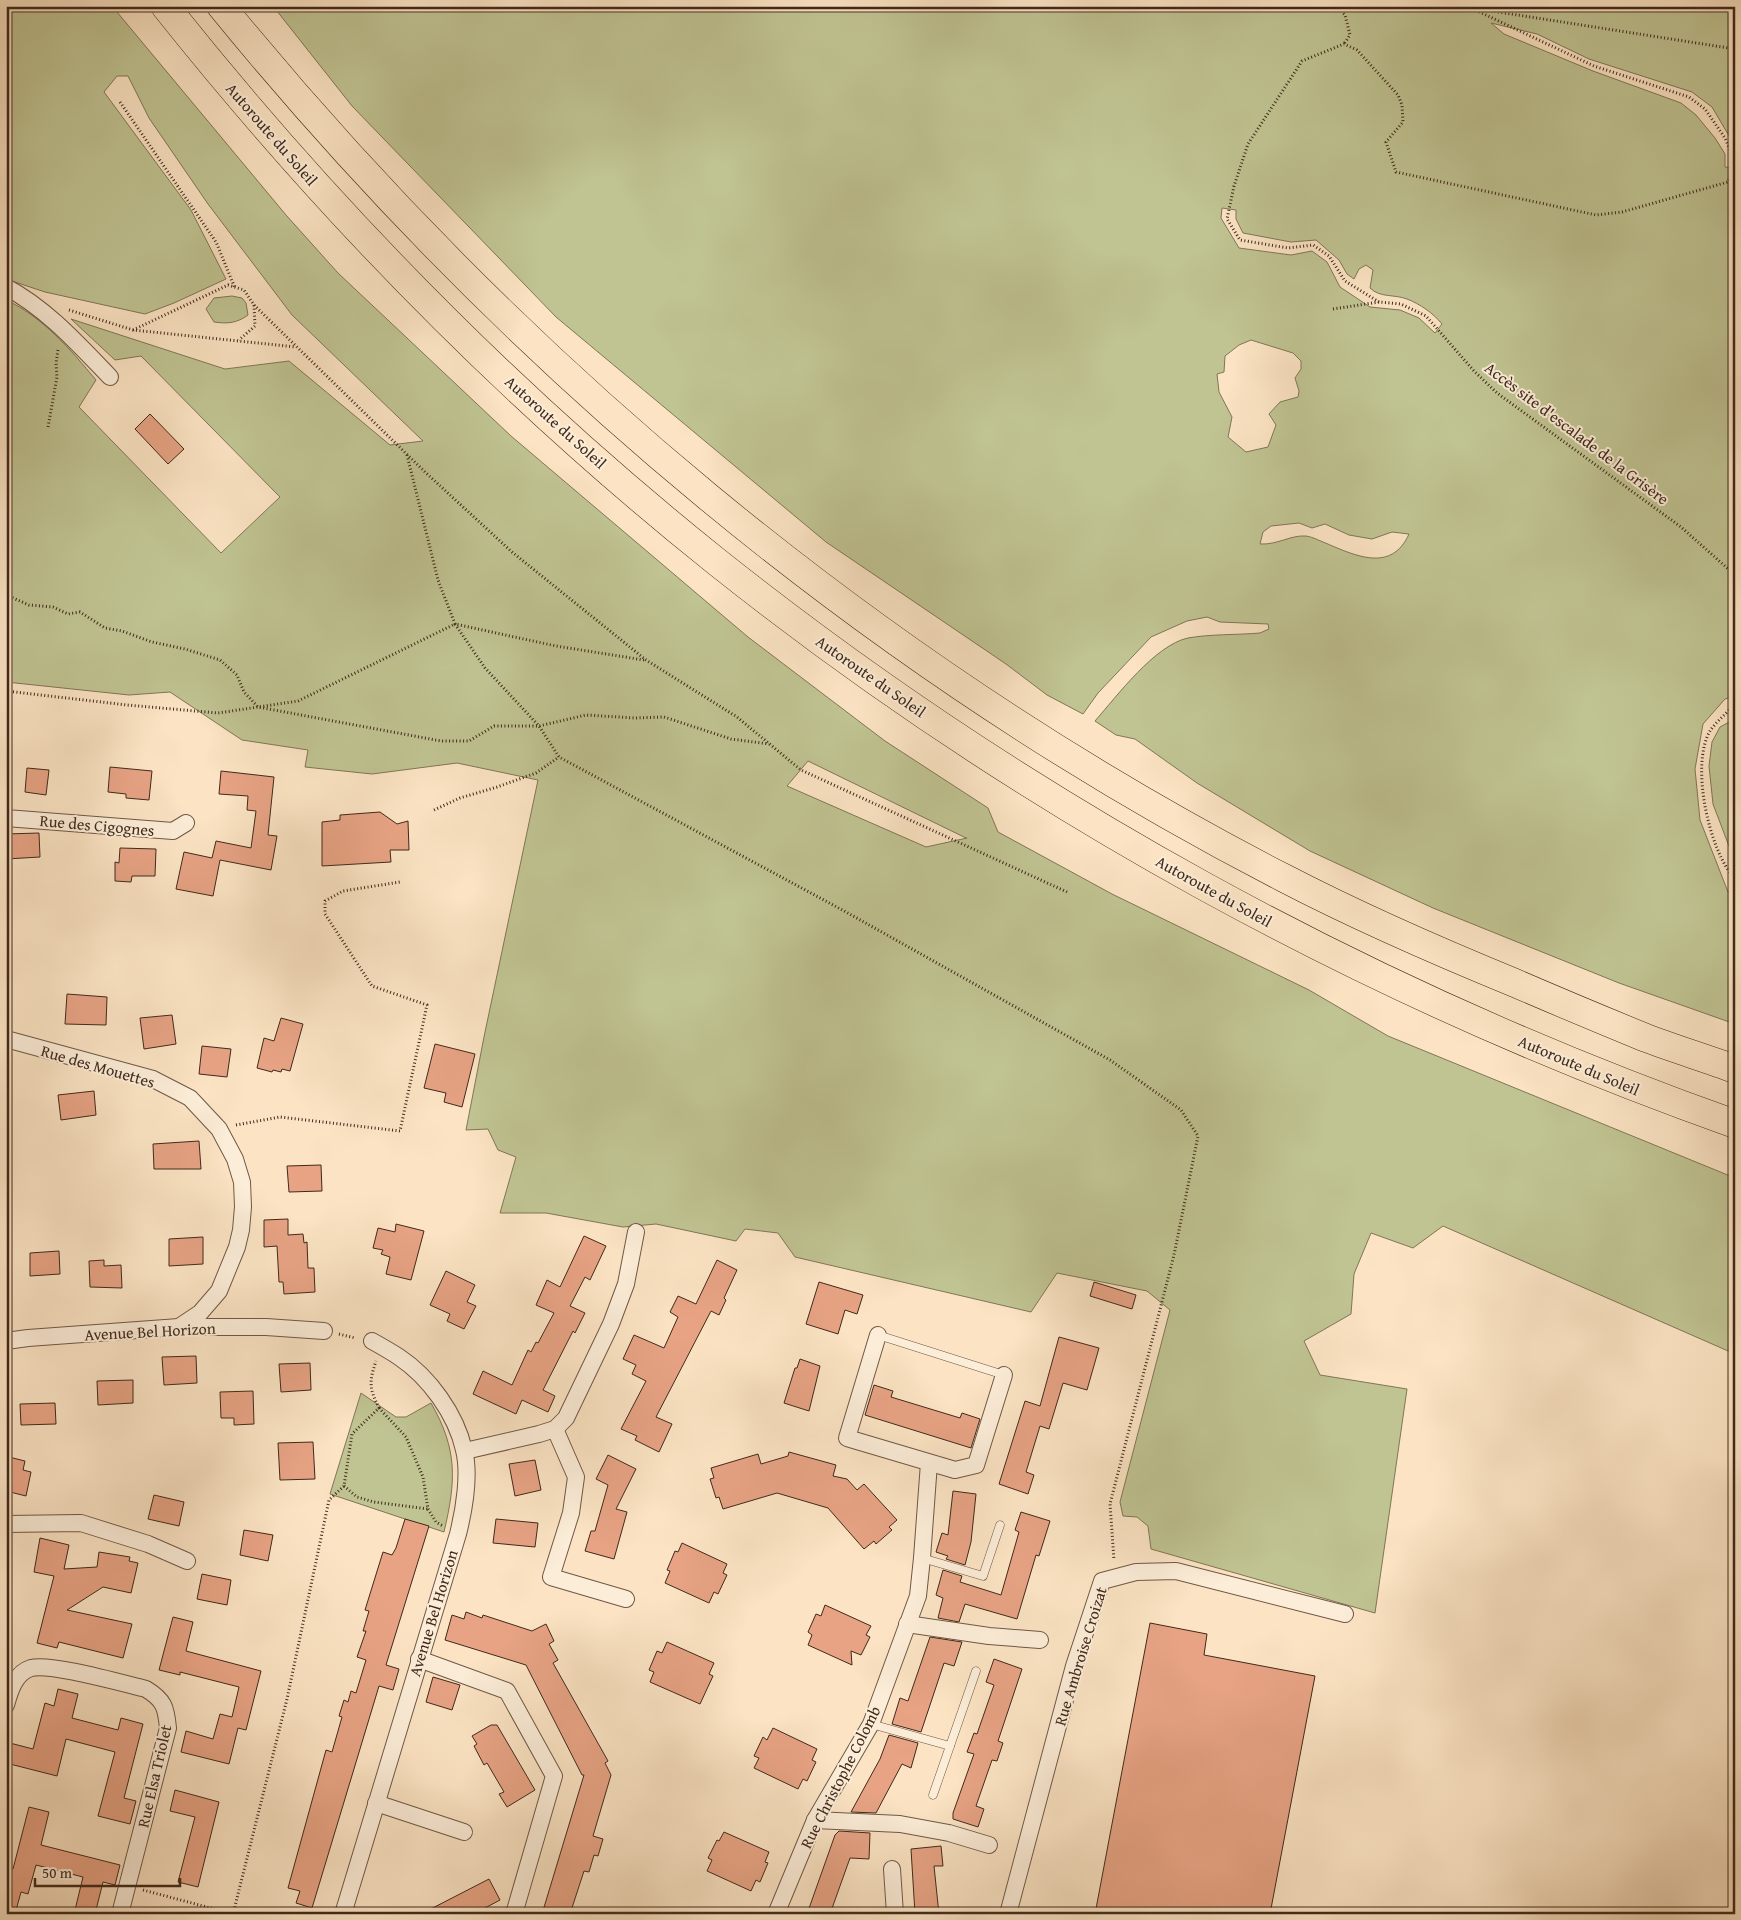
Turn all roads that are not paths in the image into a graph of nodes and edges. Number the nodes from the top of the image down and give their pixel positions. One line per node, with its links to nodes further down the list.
1 (165, 6): 9 (highway, Autoroute du Soleil)
2 (221, 6): 8 (highway)
3 (6, 287): 4 (street)
4 (110, 377)
5 (6, 818): 6 (street, Rue des Cigognes)
6 (186, 823)
7 (6, 1039): 11 (street, Rue des Mouettes)
8 (1735, 1068)
9 (1735, 1124)
10 (636, 1232): 17 (street)
11 (179, 1327): 12 (street, Avenue Bel Horizon); 14 (street, Avenue Bel Horizon)
12 (324, 1331)
13 (878, 1335): 16 (lane); 19 (street)
14 (6, 1341)
15 (377, 1344): 18 (street, Avenue Bel Horizon)
16 (1004, 1375): 19 (street)
17 (555, 1429): 18 (street); 24 (street)
18 (465, 1451): 28 (street, Avenue Bel Horizon)
19 (929, 1462): 22 (street, Rue Christophe Colomb)
20 (6, 1524): 23 (street)
21 (1000, 1525): 22 (lane)
22 (922, 1558): 26 (street, Rue Christophe Colomb)
23 (187, 1561)
24 (626, 1599)
25 (1345, 1614): 44 (street, Rue Ambroise Croizat)
26 (907, 1624): 27 (street); 31 (street, Rue Christophe Colomb)
27 (1040, 1640)
28 (419, 1659): 34 (street, Avenue Bel Horizon); 41 (street)
29 (976, 1671): 32 (lane)
30 (6, 1705): 39 (street, Rue Elsa Triolet)
31 (871, 1724): 32 (lane); 35 (street, Rue Christophe Colomb)
32 (950, 1746): 33 (lane)
33 (933, 1795)
34 (376, 1803): 36 (street); 40 (street, Avenue Bel Horizon)
35 (816, 1820): 37 (street); 42 (street, Rue Christophe Colomb)
36 (464, 1832)
37 (990, 1845)
38 (892, 1869): 43 (street)
39 (120, 1914)
40 (343, 1914)
41 (514, 1914)
42 (776, 1914)
43 (895, 1914)
44 (1008, 1914)

